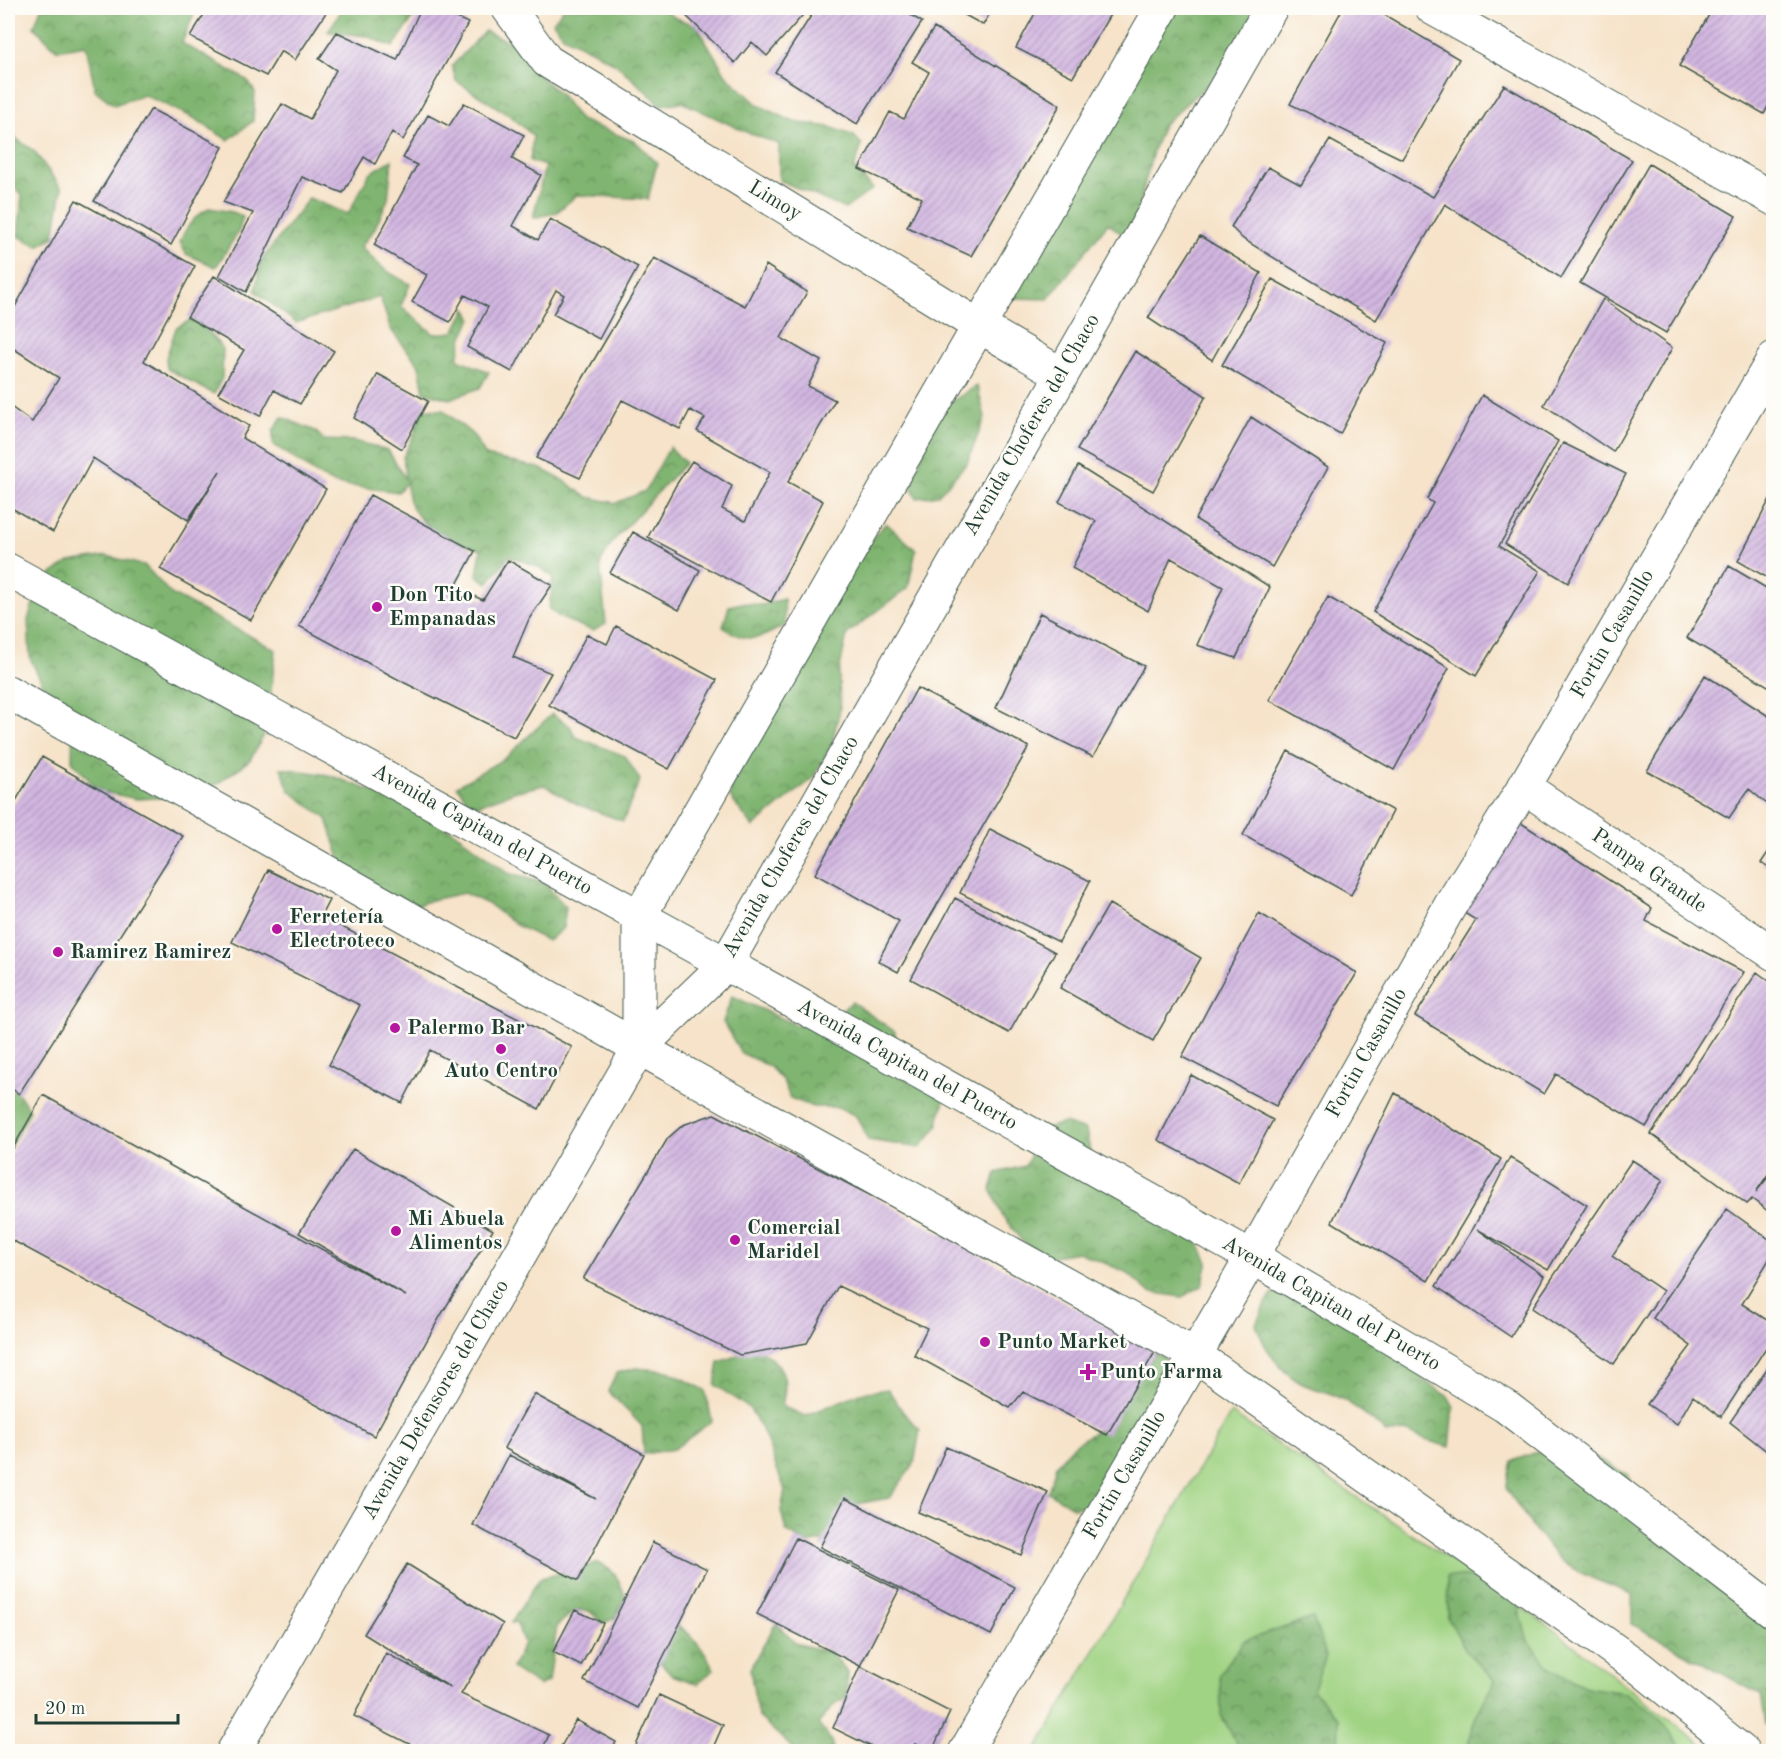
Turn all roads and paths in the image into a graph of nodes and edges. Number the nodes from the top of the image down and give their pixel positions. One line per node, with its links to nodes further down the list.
1 (508, 8): 6 (street, Limoy)
2 (1162, 8): 6 (street)
3 (1271, 8): 8 (street, Avenida Choferes del Chaco)
4 (1432, 8): 5 (street)
5 (1773, 199)
6 (980, 326): 8 (street, Limoy); 12 (street)
7 (1773, 358): 11 (street, Fortin Casanillo)
8 (1061, 374): 14 (street, Avenida Choferes del Chaco)
9 (8, 570): 12 (street, Avenida Capitan del Puerto)
10 (8, 692): 15 (street)
11 (1524, 788): 13 (street, Pampa Grande); 16 (street, Fortin Casanillo)
12 (639, 917): 14 (street, Avenida Capitan del Puerto); 15 (street)
13 (1773, 954)
14 (726, 964): 15 (street, Avenida Choferes del Chaco); 16 (street, Avenida Capitan del Puerto)
15 (639, 1048): 17 (street); 19 (street, Avenida Defensores del Chaco)
16 (1252, 1257): 17 (street, Fortin Casanillo); 18 (street, Avenida Capitan del Puerto)
17 (1195, 1354): 20 (street, Fortin Casanillo); 21 (street)
18 (1773, 1612)
19 (233, 1752)
20 (965, 1752)
21 (1743, 1752)

